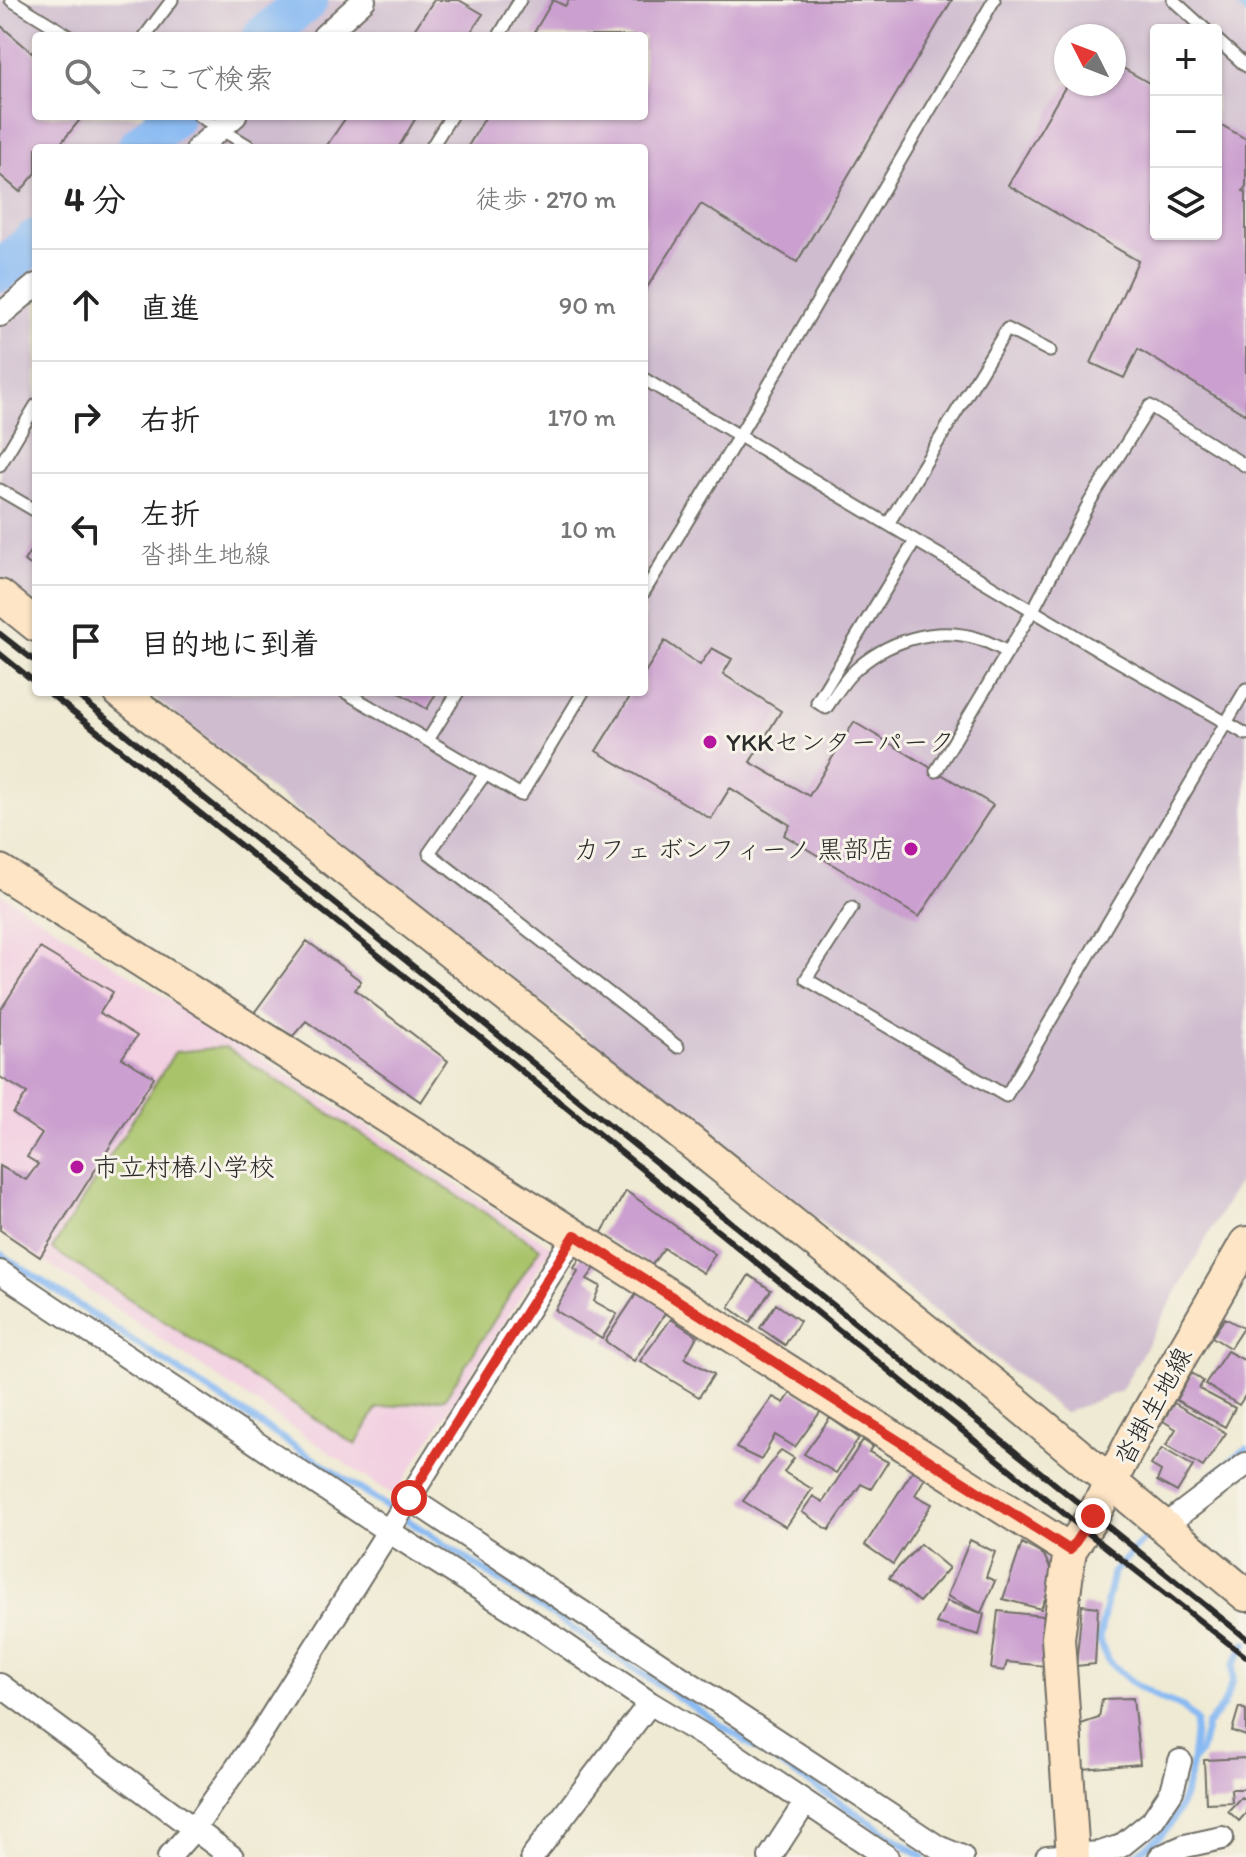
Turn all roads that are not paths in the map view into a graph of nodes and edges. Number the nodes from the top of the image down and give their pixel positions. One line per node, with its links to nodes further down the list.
1 (11, 0): 8 (lane)
2 (172, 0): 9 (lane)
3 (364, 0): 10 (street)
4 (520, 0): 11 (lane)
5 (994, 0): 24 (lane)
6 (1173, 0): 7 (lane)
7 (1199, 24)
8 (63, 32)
9 (148, 32)
10 (328, 32)
11 (501, 32)
12 (1222, 44): 13 (lane)
13 (1246, 66)
14 (448, 120): 18 (lane)
15 (223, 124): 16 (street); 17 (lane)
16 (202, 144)
17 (247, 144)
18 (434, 144)
19 (32, 288): 20 (street)
20 (0, 315)
21 (1050, 351): 29 (lane)
22 (648, 385): 24 (lane)
23 (32, 412): 25 (lane)
24 (739, 436): 29 (lane); 31 (lane)
25 (0, 465)
26 (1246, 466): 33 (lane)
27 (0, 490): 28 (lane)
28 (32, 509)
29 (888, 524): 30 (lane)
30 (915, 541): 33 (lane); 35 (lane)
31 (648, 585)
32 (0, 596): 34 (street)
33 (1033, 610): 35 (lane); 41 (lane)
34 (32, 622)
35 (1008, 652): 44 (lane)
36 (1246, 689): 41 (lane)
37 (125, 696): 54 (street)
38 (352, 696): 43 (lane)
39 (456, 696): 43 (lane)
40 (581, 696): 45 (lane)
41 (1226, 722): 42 (lane); 47 (lane)
42 (1246, 734)
43 (428, 740): 45 (lane)
44 (936, 771)
45 (485, 774): 48 (lane)
46 (0, 871): 49 (street)
47 (852, 908)
48 (678, 1047)
49 (575, 1235): 55 (street); 58 (street)
50 (1246, 1243): 52 (street, 沓掛生地線)
51 (0, 1272): 57 (street)
52 (1234, 1285): 54 (street, 沓掛生地線)
53 (1246, 1464): 56 (street)
54 (1111, 1481): 56 (street); 58 (street, 沓掛生地線)
55 (409, 1498): 57 (street); 72 (street)
56 (1163, 1527): 59 (street)
57 (388, 1531): 61 (street); 64 (street)
58 (1070, 1550): 66 (street, 沓掛生地線)
59 (1246, 1595)
60 (0, 1685): 64 (street)
61 (650, 1703): 63 (street); 69 (street)
62 (1180, 1761): 66 (street)
63 (805, 1803): 70 (street); 71 (street)
64 (194, 1829): 67 (street); 68 (street)
65 (1222, 1838): 73 (street)
66 (1064, 1856)
67 (169, 1857)
68 (232, 1857)
69 (532, 1857)
70 (770, 1857)
71 (887, 1857)
72 (962, 1857)
73 (1160, 1857)

